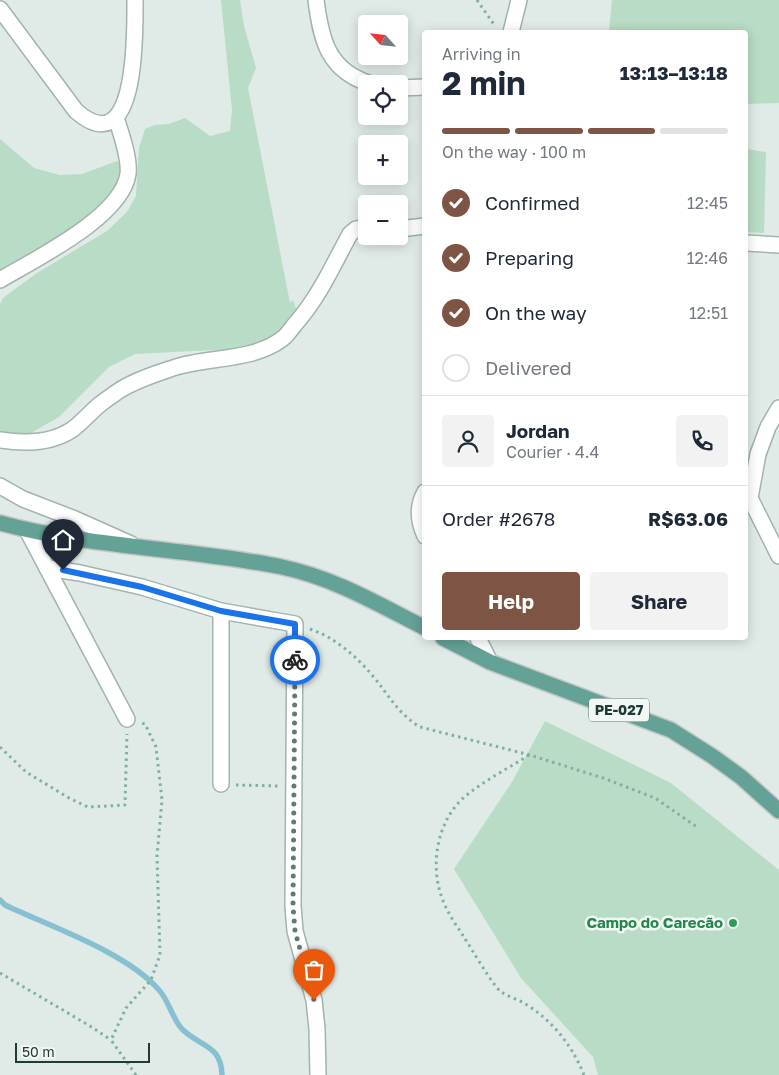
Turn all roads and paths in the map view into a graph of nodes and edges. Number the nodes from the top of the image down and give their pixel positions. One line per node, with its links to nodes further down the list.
1 (135, 0): 11 (street)
2 (316, 0): 8 (street)
3 (477, 0): 6 (path)
4 (519, 0): 7 (street)
5 (0, 9): 11 (street)
6 (499, 30)
7 (512, 30)
8 (358, 79)
9 (422, 87): 10 (street)
10 (408, 88)
11 (116, 118): 17 (street)
12 (422, 226): 13 (street)
13 (408, 228)
14 (358, 230): 19 (street)
15 (748, 243): 16 (street)
16 (779, 245)
17 (0, 280)
18 (779, 408): 21 (street)
19 (0, 440)
20 (0, 486): 26 (street)
21 (748, 498): 27 (street)
22 (422, 500): 24 (street)
23 (0, 523): 25 (main road)
24 (422, 527)
25 (28, 530): 26 (main road); 28 (street)
26 (140, 548): 31 (main road)
27 (779, 556)
28 (47, 568): 29 (street); 35 (street)
29 (221, 611): 30 (street); 38 (street)
30 (295, 624): 37 (path); 39 (street)
31 (422, 626)
32 (446, 640): 34 (main road, PE-027)
33 (479, 640): 34 (street)
34 (490, 662): 40 (main road, PE-027)
35 (127, 719): 36 (path); 43 (path)
36 (0, 747)
37 (530, 755): 41 (path); 46 (path)
38 (221, 784): 39 (path)
39 (295, 787): 45 (street)
40 (779, 811)
41 (697, 827)
42 (0, 973): 43 (path)
43 (111, 1040): 44 (path)
44 (136, 1075)
45 (318, 1075)
46 (584, 1075)

